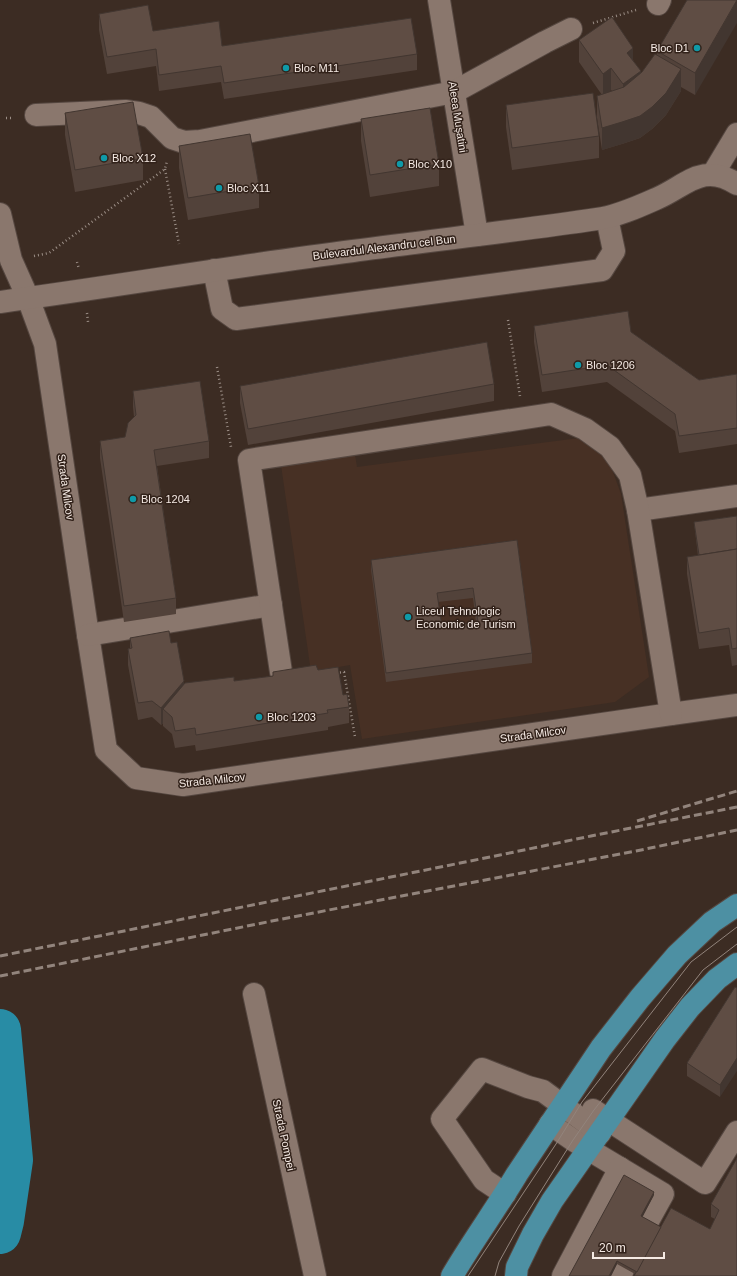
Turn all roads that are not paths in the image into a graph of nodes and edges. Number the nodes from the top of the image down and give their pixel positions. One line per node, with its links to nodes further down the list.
1 (439, 0): 3 (street, Aleea Mușatini)
2 (571, 29): 3 (street)
3 (454, 92): 4 (street); 10 (street, Aleea Mușatini)
4 (36, 115)
5 (737, 134): 6 (street)
6 (713, 174): 7 (street); 9 (street, Bulevardul Alexandru cel Bun)
7 (737, 184)
8 (0, 214): 12 (street, Strada Milcov)
9 (607, 218): 10 (street, Bulevardul Alexandru cel Bun); 11 (street)
10 (477, 235): 11 (street, Bulevardul Alexandru cel Bun)
11 (214, 270): 12 (street, Bulevardul Alexandru cel Bun)
12 (28, 298): 13 (street, Bulevardul Alexandru cel Bun); 17 (street, Strada Milcov)
13 (0, 302)
14 (737, 496): 15 (street)
15 (638, 510): 16 (street); 20 (street)
16 (271, 605): 17 (street); 18 (street)
17 (88, 635): 20 (street, Strada Milcov)
18 (281, 672)
19 (737, 705): 20 (street, Strada Milcov)
20 (671, 714)
21 (737, 905): 24 (main road)
22 (737, 964): 27 (main road)
23 (254, 994): 33 (street, Strada Pompei)
24 (567, 1100): 25 (main road); 27 (street); 31 (street)
25 (550, 1124): 27 (street); 31 (main road)
26 (737, 1132): 29 (street)
27 (599, 1134): 28 (street); 29 (street); 35 (main road)
28 (620, 1168): 32 (street); 36 (street)
29 (705, 1183): 30 (street)
30 (725, 1193)
31 (505, 1194): 34 (main road)
32 (647, 1223)
33 (315, 1276)
34 (452, 1276)
35 (516, 1276)
36 (563, 1276)

